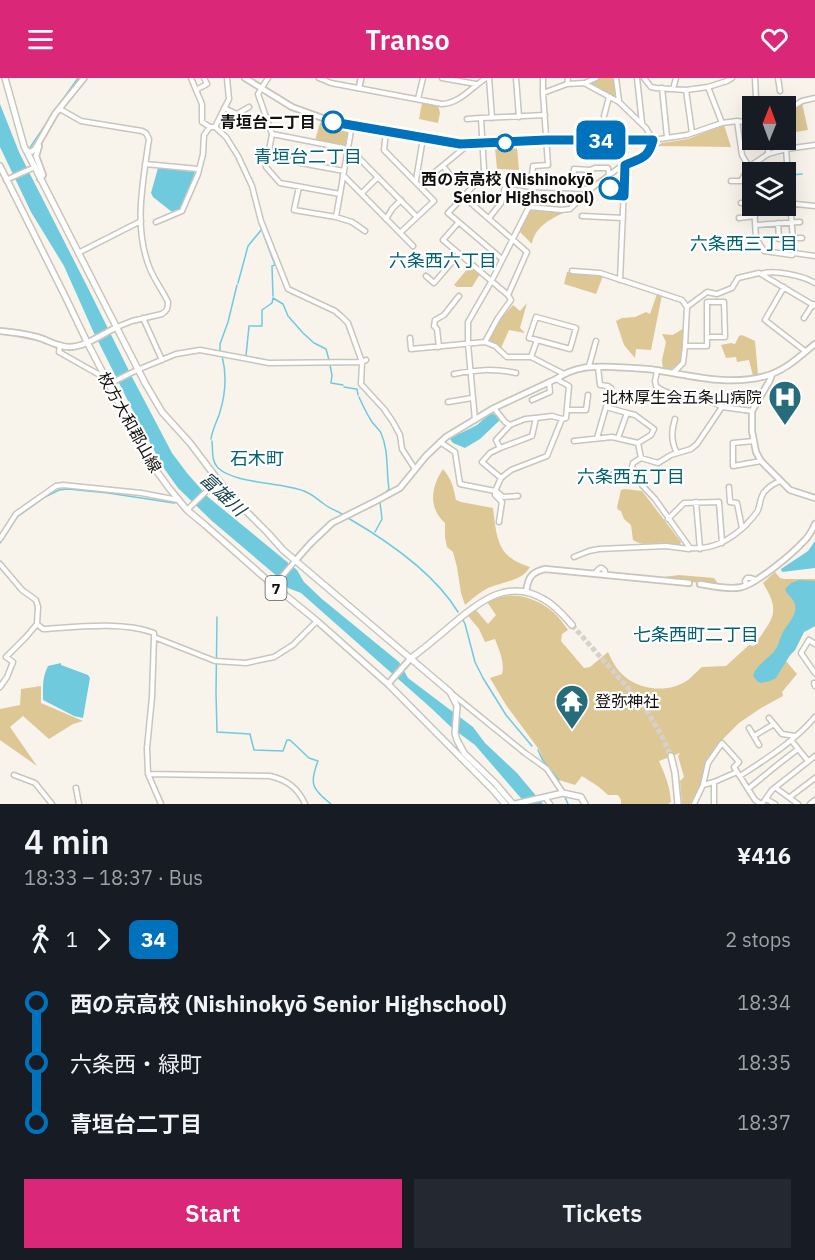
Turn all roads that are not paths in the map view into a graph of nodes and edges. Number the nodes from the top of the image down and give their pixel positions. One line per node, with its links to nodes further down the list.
1 (5, 78): 73 (main road, 枚方大和郡山線 / 7)
2 (84, 78): 45 (street)
3 (191, 78): 33 (street)
4 (204, 78): 33 (street)
5 (227, 78): 44 (street)
6 (245, 78): 29 (street)
7 (268, 78): 29 (street)
8 (319, 78): 24 (street)
9 (361, 78): 30 (street)
10 (423, 78): 40 (street)
11 (442, 78): 26 (street)
12 (488, 78): 26 (street); 50 (street)
13 (516, 78): 48 (street)
14 (568, 78): 27 (street)
15 (596, 78): 25 (street)
16 (616, 78): 41 (street)
17 (637, 78): 55 (street)
18 (644, 78): 31 (street)
19 (677, 78): 32 (street)
20 (732, 78): 28 (street)
21 (755, 78): 37 (street)
22 (778, 78): 35 (street)
23 (541, 79): 36 (street)
24 (337, 81): 30 (street)
25 (584, 83): 27 (street); 38 (street)
26 (477, 84): 40 (street)
27 (567, 84): 36 (street)
28 (708, 87): 34 (street); 54 (street)
29 (261, 88): 56 (street); 60 (street)
30 (359, 88): 40 (street)
31 (662, 88): 32 (street); 61 (street)
32 (673, 89): 34 (street)
33 (196, 90): 57 (street)
34 (686, 90): 59 (street)
35 (780, 91)
36 (543, 93): 46 (street)
37 (756, 96)
38 (609, 97): 41 (street); 47 (street)
39 (815, 98): 42 (street)
40 (418, 99)
41 (619, 102): 55 (street)
42 (796, 105)
43 (249, 107): 44 (street)
44 (224, 108): 57 (street)
45 (58, 111): 73 (street); 78 (street); 90 (street)
46 (545, 116): 48 (street); 63 (street)
47 (604, 116)
48 (519, 117): 50 (street)
49 (481, 118): 50 (street); 51 (street); 66 (street)
50 (492, 118)
51 (467, 119)
52 (737, 121): 53 (street); 54 (street); 76 (street)
53 (742, 122)
54 (722, 123): 59 (street)
55 (642, 124): 64 (street)
56 (352, 125): 58 (street); 69 (street)
57 (212, 127): 83 (street); 164 (street)
58 (386, 131): 62 (street); 93 (street)
59 (692, 133): 61 (street)
60 (272, 134): 69 (street); 75 (street)
61 (667, 137): 64 (street)
62 (423, 138): 65 (street); 93 (street)
63 (546, 140): 64 (street); 66 (street); 96 (street)
64 (653, 140): 79 (street)
65 (469, 144): 66 (street); 81 (street)
66 (482, 144): 91 (street)
67 (815, 145): 68 (street); 72 (street)
68 (796, 148)
69 (348, 149): 84 (street); 87 (street)
70 (768, 150): 74 (street)
71 (782, 150): 74 (street)
72 (815, 151)
73 (27, 152): 82 (main road, 枚方大和郡山線 / 7)
74 (768, 154): 77 (street)
75 (268, 157): 84 (street); 97 (street)
76 (746, 162)
77 (756, 162)
78 (145, 164): 83 (street); 116 (street)
79 (625, 165): 85 (street); 113 (street)
80 (0, 166): 89 (main road, 枚方大和郡山線 / 7)
81 (442, 166): 86 (street); 88 (street)
82 (33, 167): 89 (street); 90 (main road, 枚方大和郡山線 / 7)
83 (199, 170): 117 (street)
84 (344, 173): 100 (street); 101 (street)
85 (609, 175): 98 (street); 99 (street)
86 (451, 176)
87 (378, 177): 100 (street); 103 (street)
88 (429, 177)
89 (7, 179): 153 (main road, 枚方大和郡山線 / 7)
90 (40, 179): 130 (main road, 枚方大和郡山線 / 7)
91 (483, 179): 95 (street); 102 (street)
92 (742, 180): 94 (street)
93 (416, 181): 111 (street)
94 (730, 182)
95 (506, 183): 96 (street); 112 (street)
96 (531, 186): 98 (street); 106 (street)
97 (299, 187): 101 (street); 110 (street)
98 (573, 188): 99 (street)
99 (592, 189): 106 (street)
100 (362, 193): 115 (street)
101 (340, 194): 110 (street)
102 (464, 197): 112 (street); 120 (street)
103 (401, 200): 111 (street); 115 (street)
104 (796, 204): 105 (street)
105 (815, 206)
106 (529, 207): 128 (street)
107 (582, 216): 113 (street)
108 (755, 216): 114 (street); 122 (street)
109 (790, 216): 118 (street)
110 (336, 217): 123 (street)
111 (417, 217): 124 (street)
112 (489, 218): 128 (street)
113 (623, 218): 138 (street)
114 (739, 218)
115 (386, 219): 124 (street)
116 (141, 221): 130 (street); 146 (street)
117 (156, 222)
118 (791, 222): 119 (street); 121 (street); 126 (street)
119 (800, 222)
120 (458, 223): 132 (street); 134 (street)
121 (778, 223): 122 (street); 125 (street)
122 (756, 225): 131 (street)
123 (364, 231)
124 (401, 232): 129 (street)
125 (779, 238)
126 (793, 238): 127 (street); 131 (street)
127 (802, 238)
128 (512, 239): 134 (street); 142 (street)
129 (413, 246)
130 (78, 253): 148 (main road, 枚方大和郡山線 / 7)
131 (794, 253): 133 (street)
132 (458, 254): 137 (street); 139 (street)
133 (815, 256)
134 (502, 260): 139 (street)
135 (572, 270): 138 (street)
136 (761, 274): 140 (street); 141 (street); 145 (street)
137 (426, 276)
138 (620, 280): 145 (street)
139 (491, 282): 142 (street); 156 (street)
140 (815, 283)
141 (783, 287): 144 (street); 161 (street)
142 (508, 295): 155 (street)
143 (459, 296): 160 (street)
144 (814, 305): 147 (street)
145 (687, 307): 159 (street)
146 (143, 318): 148 (street); 163 (street)
147 (804, 318)
148 (115, 328): 153 (street); 167 (main road, 枚方大和郡山線 / 7)
149 (0, 331): 158 (street)
150 (707, 337): 150 (street); 159 (street)
151 (410, 338): 160 (street)
152 (537, 340): 152 (street); 162 (street)
153 (89, 341): 158 (street); 176 (main road, 枚方大和郡山線 / 7)
154 (596, 341): 165 (street)
155 (485, 342): 156 (street); 162 (street)
156 (468, 344): 160 (street); 169 (street)
157 (815, 344): 161 (street)
158 (60, 345): 176 (street)
159 (686, 346): 173 (street)
160 (439, 347)
161 (806, 351): 174 (street)
162 (531, 357): 172 (street)
163 (162, 360): 164 (street); 167 (street)
164 (364, 361): 203 (street)
165 (589, 366): 166 (street); 172 (street)
166 (598, 367): 168 (street); 182 (street)
167 (135, 370): 176 (street); 207 (main road, 枚方大和郡山線 / 7)
168 (657, 370): 173 (street); 183 (street)
169 (471, 371): 170 (street); 171 (street); 179 (street)
170 (516, 373)
171 (454, 374)
172 (564, 374): 175 (street)
173 (672, 374): 174 (street)
174 (772, 374): 186 (street)
175 (556, 379): 177 (street); 185 (street)
176 (109, 381): 213 (main road, 枚方大和郡山線 / 7)
177 (549, 382): 180 (street); 184 (street)
178 (588, 395): 185 (street)
179 (472, 398): 181 (street); 191 (street)
180 (532, 400)
181 (448, 402)
182 (606, 407): 187 (street); 193 (street)
183 (722, 407): 186 (street); 200 (street)
184 (494, 408): 191 (street); 192 (street)
185 (567, 410): 189 (street)
186 (752, 411): 196 (street)
187 (627, 413): 194 (street); 198 (street)
188 (536, 418): 189 (street); 192 (street); 199 (street)
189 (562, 419): 206 (street)
190 (675, 419): 200 (street)
191 (475, 420): 197 (street)
192 (510, 425): 199 (street)
193 (597, 438): 194 (street); 195 (street)
194 (618, 438): 198 (street)
195 (574, 441)
196 (754, 441): 202 (street); 202 (street)
197 (441, 442): 203 (street); 210 (street)
198 (638, 443): 201 (street)
199 (500, 448): 206 (street)
200 (678, 453): 201 (street)
201 (641, 458): 204 (street)
202 (761, 461): 208 (street)
203 (415, 469): 225 (street)
204 (634, 470): 205 (street); 216 (street)
205 (590, 476)
206 (501, 478): 210 (street)
207 (218, 480): 215 (street); 225 (main road, 枚方大和郡山線 / 7)
208 (780, 481): 212 (street); 219 (street)
209 (729, 487): 219 (street)
210 (495, 491): 211 (street); 217 (street)
211 (518, 496)
212 (815, 498)
213 (179, 500): 215 (main road, 枚方大和郡山線 / 7); 220 (street)
214 (696, 502): 216 (street); 221 (street); 223 (street)
215 (189, 508): 228 (main road, 枚方大和郡山線 / 7)
216 (668, 519): 222 (street)
217 (499, 522)
218 (815, 524): 229 (street)
219 (742, 528): 221 (street)
220 (0, 539)
221 (722, 543): 223 (street)
222 (690, 548): 223 (street); 224 (street)
223 (700, 549)
224 (574, 557)
225 (294, 563): 228 (street); 236 (main road, 枚方大和郡山線 / 7)
226 (0, 564): 232 (street)
227 (689, 583): 230 (street)
228 (276, 584): 231 (main road, 枚方大和郡山線 / 7)
229 (700, 584)
230 (526, 592): 233 (main road); 236 (main road)
231 (317, 621): 234 (street); 238 (main road, 枚方大和郡山線 / 7)
232 (37, 624): 234 (street); 239 (street)
233 (572, 625)
234 (154, 637): 253 (street)
235 (815, 644): 237 (street)
236 (409, 659): 238 (street); 240 (main road, 枚方大和郡山線 / 7)
237 (815, 673)
238 (389, 682): 271 (main road, 枚方大和郡山線 / 7)
239 (0, 687)
240 (450, 692): 262 (street); 272 (main road, 枚方大和郡山線 / 7)
241 (815, 717): 246 (street)
242 (769, 718): 243 (street)
243 (774, 724): 245 (street); 246 (street)
244 (749, 728): 245 (street)
245 (754, 736): 248 (street)
246 (796, 736): 247 (street)
247 (791, 740): 249 (street); 254 (street)
248 (759, 745)
249 (798, 749): 252 (street); 261 (street)
250 (671, 756): 275 (main road)
251 (815, 756): 252 (street)
252 (808, 761): 260 (street)
253 (148, 774): 269 (street); 270 (street)
254 (739, 774): 257 (street); 258 (street); 261 (street)
255 (14, 775): 267 (street)
256 (815, 778): 264 (street)
257 (714, 782): 258 (street); 277 (street)
258 (704, 785): 276 (street)
259 (76, 788): 268 (street)
260 (776, 788): 264 (street); 265 (street)
261 (748, 789): 278 (street)
262 (563, 793): 263 (main road, 枚方大和郡山線 / 7); 274 (main road)
263 (545, 797): 272 (main road, 枚方大和郡山線 / 7); 273 (street)
264 (790, 797): 280 (street)
265 (766, 799): 278 (street); 279 (street)
266 (815, 800): 281 (street)
267 (52, 804)
268 (79, 804)
269 (161, 804)
270 (305, 804)
271 (505, 804)
272 (516, 804)
273 (550, 804)
274 (585, 804)
275 (678, 804)
276 (694, 804)
277 (714, 804)
278 (762, 804)
279 (775, 804)
280 (798, 804)
281 (810, 804)

